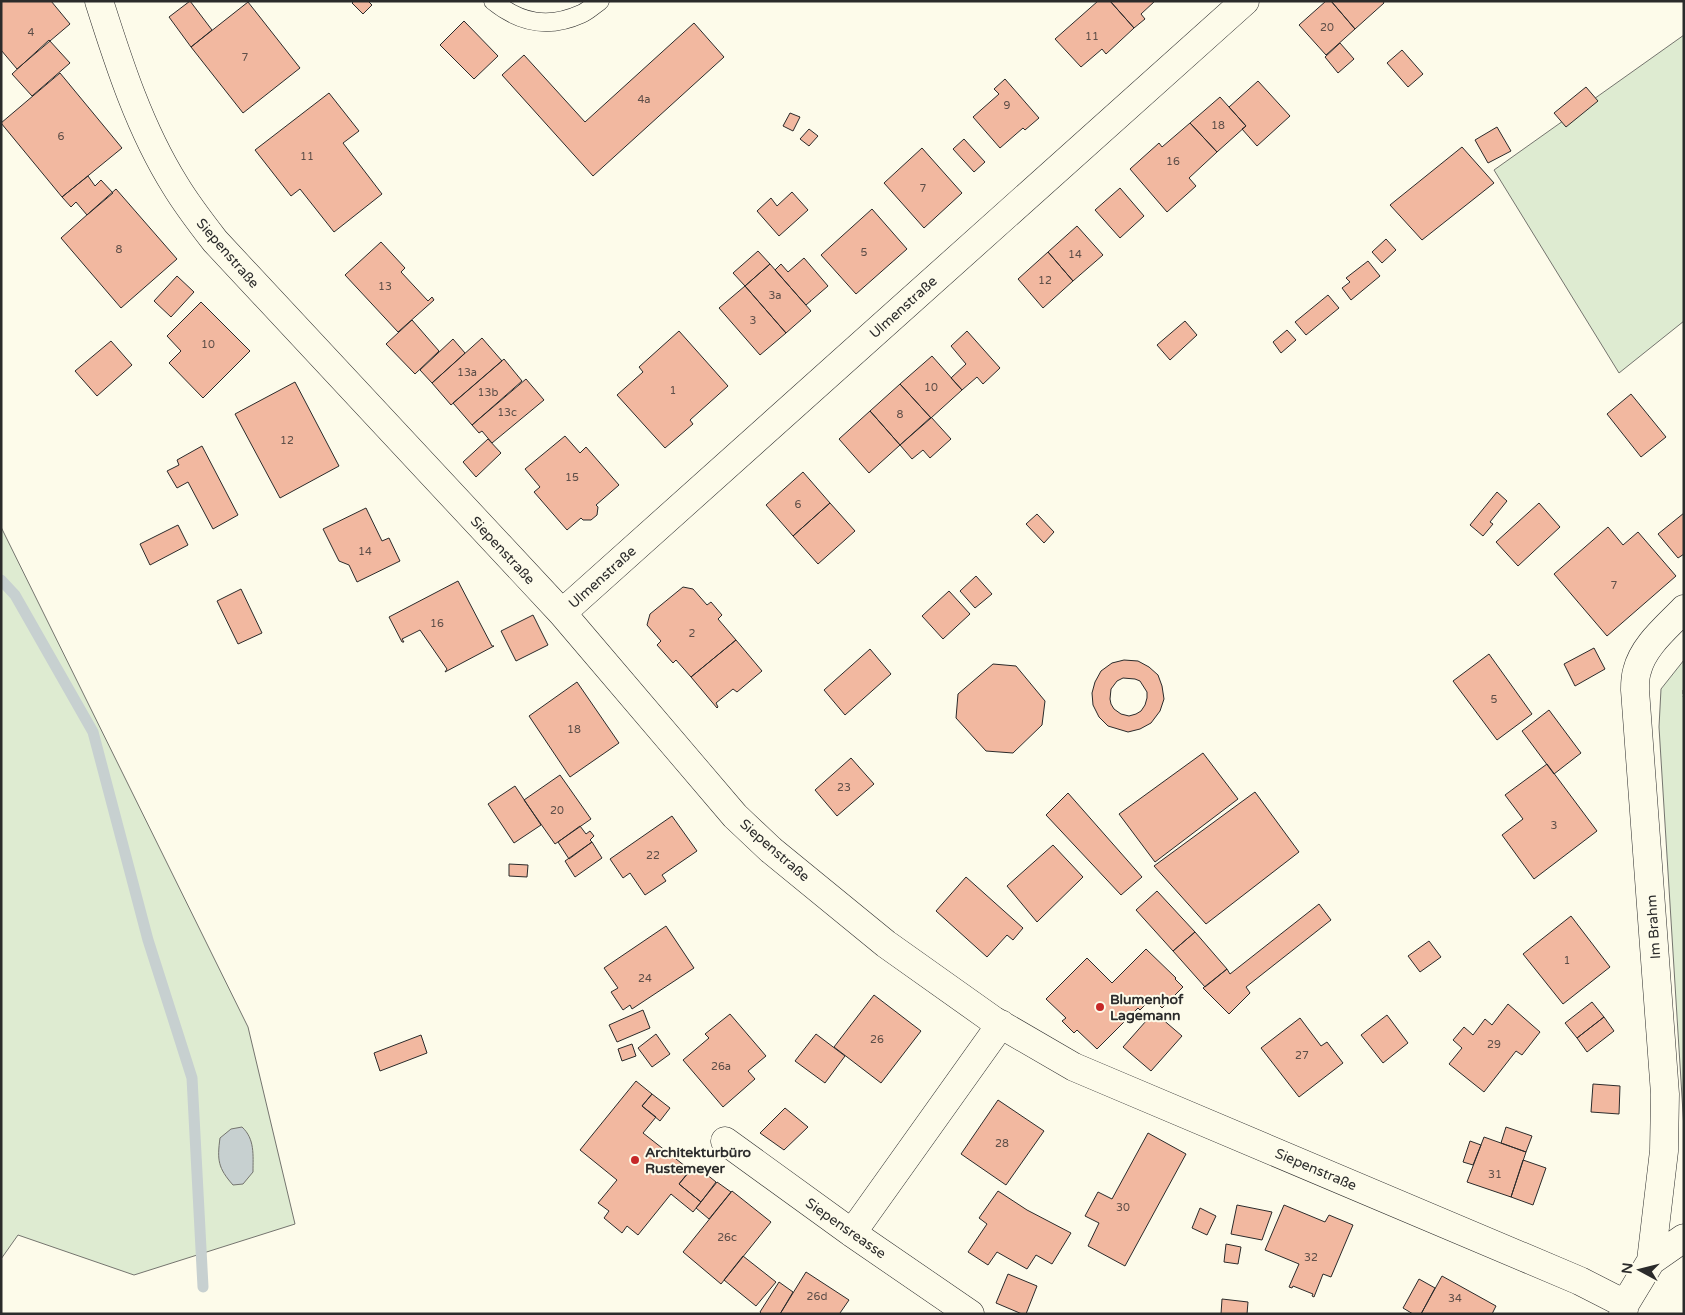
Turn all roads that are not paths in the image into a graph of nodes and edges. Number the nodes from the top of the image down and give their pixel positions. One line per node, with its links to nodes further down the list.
1 (99, 1): 6 (street, Siepenstraße)
2 (493, 1): 3 (lane)
3 (600, 1)
4 (1245, 1): 6 (street, Ulmenstraße)
5 (1684, 609): 11 (street, Im Brahm)
6 (562, 613): 7 (street, Siepenstraße)
7 (1001, 1024): 9 (street); 12 (street, Siepenstraße)
8 (725, 1140): 9 (street, Siepensreasse)
9 (852, 1233): 13 (street, Siepensreasse)
10 (1684, 1238): 11 (street)
11 (1651, 1261): 12 (street)
12 (1624, 1309)
13 (970, 1314)

